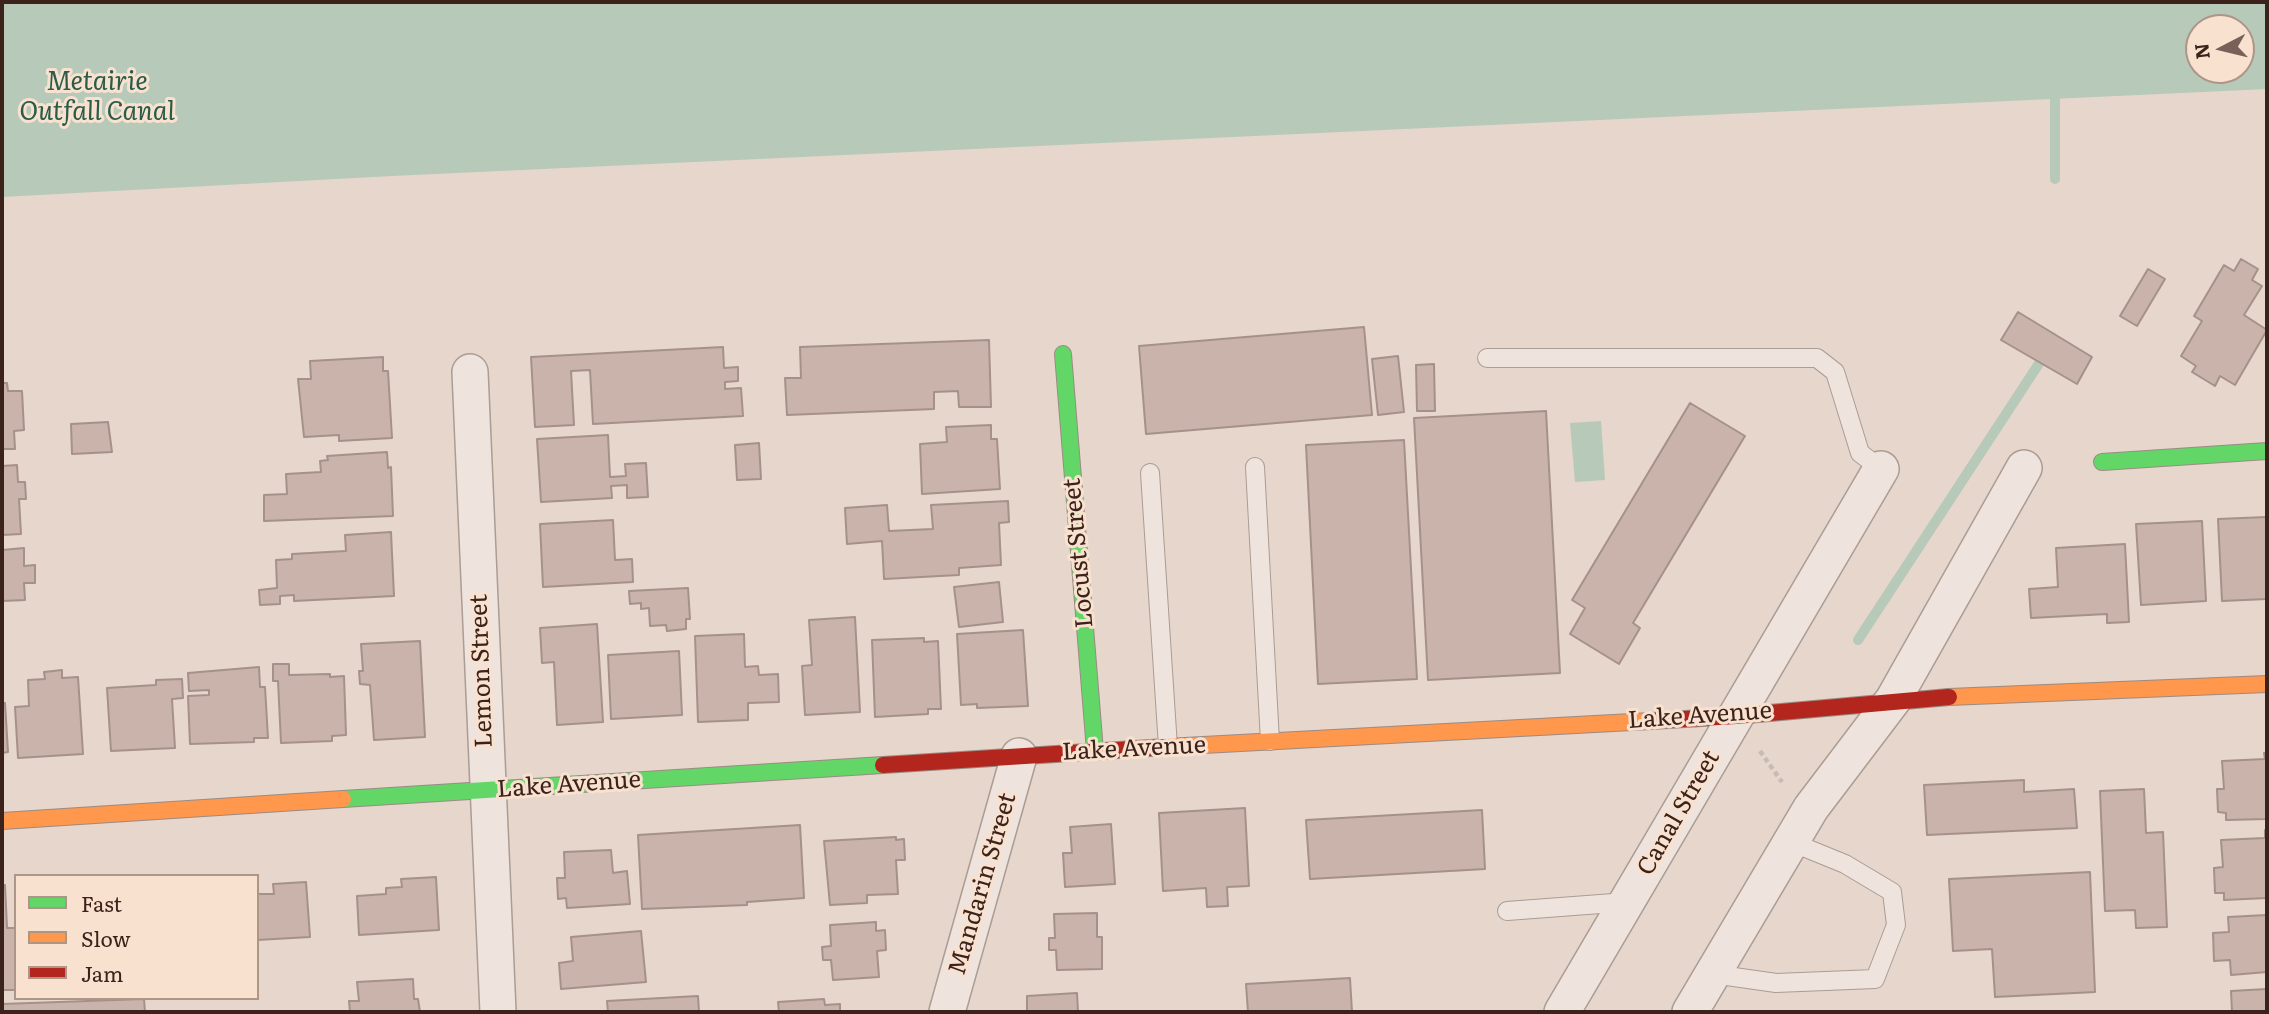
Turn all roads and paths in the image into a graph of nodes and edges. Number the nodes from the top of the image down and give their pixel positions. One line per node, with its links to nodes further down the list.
1 (1063, 354): 15 (street, Locust Street)
2 (1487, 358): 8 (lane)
3 (470, 372): 17 (street, Lemon Street)
4 (2267, 451): 5 (street)
5 (2102, 462)
6 (1255, 467): 13 (lane)
7 (2024, 468): 11 (street)
8 (1881, 469): 12 (street, Canal Street)
9 (1150, 473): 14 (lane)
10 (2267, 684): 11 (street, Lake Avenue)
11 (1893, 700): 12 (street, Lake Avenue); 19 (street)
12 (1736, 716): 13 (street, Lake Avenue); 20 (street, Canal Street)
13 (1270, 741): 14 (street, Lake Avenue)
14 (1168, 747): 15 (street, Lake Avenue)
15 (1095, 751): 16 (street, Lake Avenue)
16 (1018, 756): 17 (street, Lake Avenue); 24 (street, Mandarin Street)
17 (487, 790): 18 (street, Lake Avenue); 23 (street, Lemon Street)
18 (2, 821)
19 (1791, 842): 22 (street); 22 (lane)
20 (1627, 902): 21 (lane); 25 (street, Canal Street)
21 (1507, 911)
22 (1713, 974): 26 (street)
23 (498, 1012)
24 (947, 1012)
25 (1562, 1012)
26 (1690, 1012)

